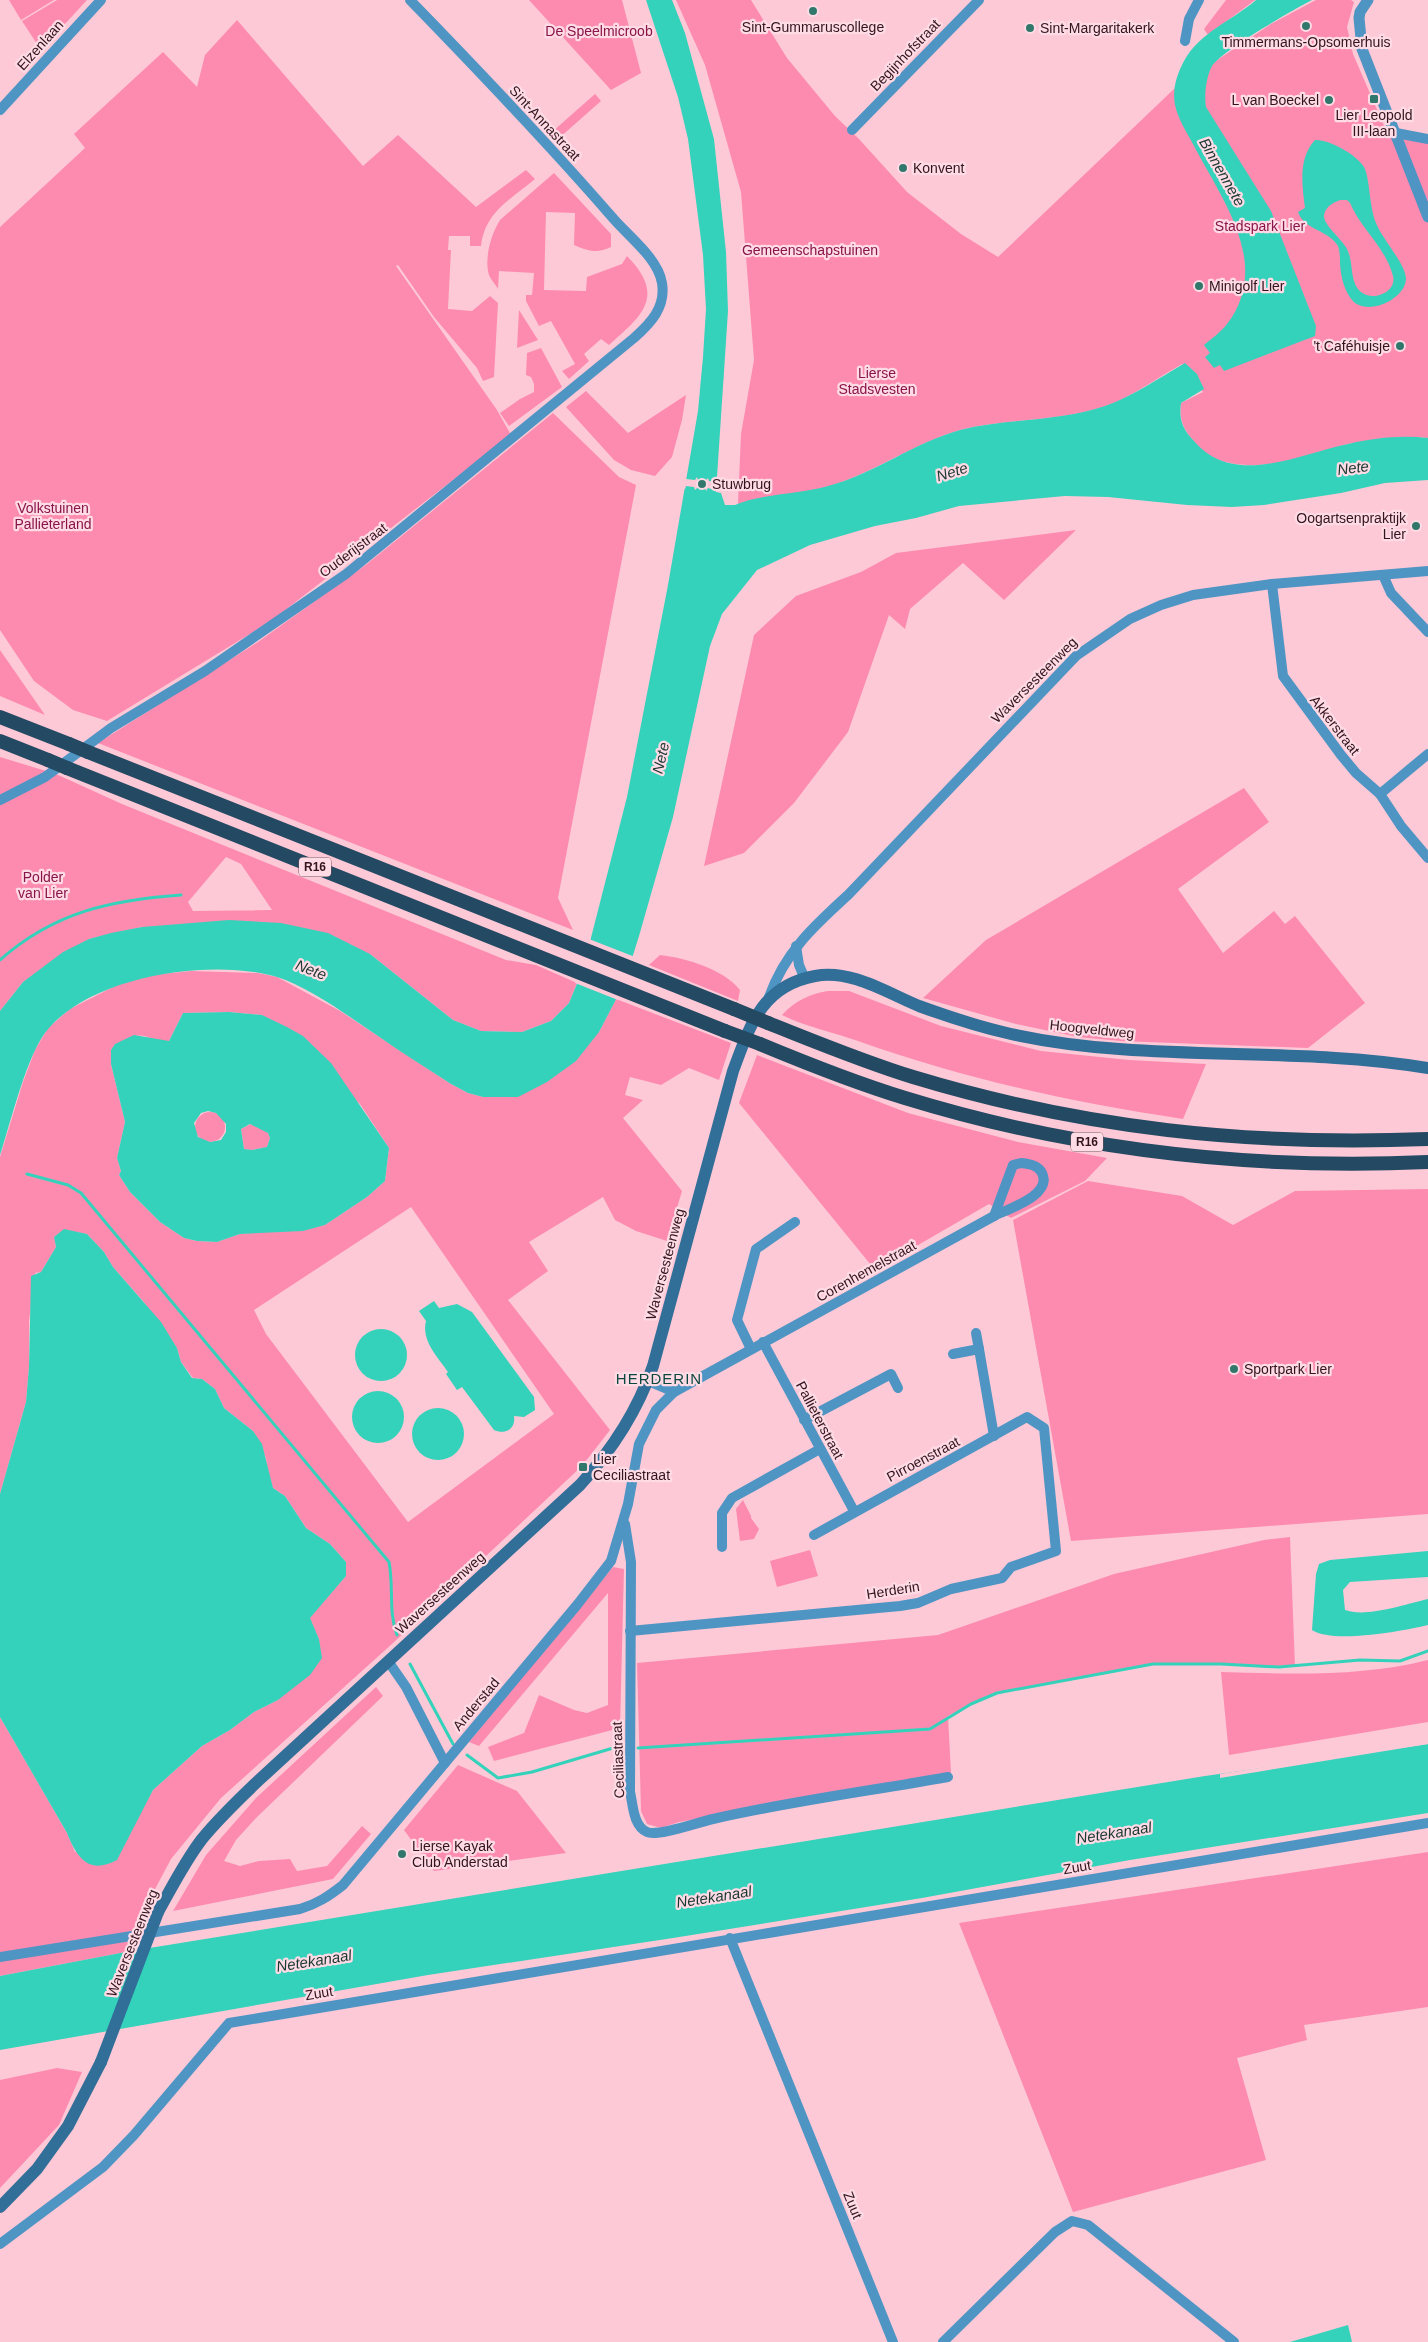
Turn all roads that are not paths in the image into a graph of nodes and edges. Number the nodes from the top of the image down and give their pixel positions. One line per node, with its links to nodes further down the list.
1 (101, 0): 7 (street, Elzenlaan)
2 (410, 0): 12 (street, Sint-Annastraat)
3 (979, 0): 8 (street, Begijnhofstraat)
4 (1199, 0): 6 (street)
5 (1368, 0): 9 (street)
6 (1185, 41)
7 (0, 110)
8 (852, 130)
9 (1396, 133): 10 (street); 11 (street)
10 (1428, 139)
11 (1428, 217)
12 (656, 268): 21 (street, Ouderijstraat)
13 (1428, 571): 14 (street, Waversesteenweg)
14 (1383, 575): 15 (street, Waversesteenweg); 16 (street)
15 (1272, 584): 20 (street, Akkerstraat); 23 (street, Waversesteenweg)
16 (1428, 632)
17 (0, 717): 27 (highway, R16, bridge)
18 (0, 741): 28 (highway, R16, bridge)
19 (1428, 754): 20 (street)
20 (1380, 794): 22 (street, Akkerstraat)
21 (0, 800)
22 (1428, 858)
23 (796, 946): 24 (street); 25 (street, Waversesteenweg)
24 (805, 978): 25 (main road, Hoogveldweg); 26 (main road, Hoogveldweg)
25 (768, 997): 36 (main road, Waversesteenweg)
26 (1428, 1068)
27 (1428, 1139)
28 (1428, 1162)
29 (994, 1216): 29 (street, Corenhemelstraat); 32 (street, Corenhemelstraat)
30 (795, 1222): 33 (street)
31 (976, 1333): 34 (street)
32 (763, 1342): 33 (street, Corenhemelstraat); 39 (street, Pallieterstraat)
33 (751, 1349): 38 (street, Corenhemelstraat)
34 (979, 1349): 35 (street); 41 (street)
35 (953, 1354)
36 (648, 1381): 38 (street); 49 (main road, Waversesteenweg)
37 (898, 1388): 39 (street)
38 (674, 1392): 43 (street, Corenhemelstraat)
39 (804, 1420): 42 (street, Pallieterstraat)
40 (1044, 1428): 41 (street, Pirroenstraat); 48 (street, Herderin)
41 (994, 1436): 44 (street, Pirroenstraat)
42 (820, 1449): 44 (street, Pallieterstraat); 47 (street)
43 (634, 1467): 45 (street, Ceciliastraat)
44 (854, 1511): 46 (street, Pirroenstraat)
45 (624, 1520): 48 (street, Ceciliastraat); 50 (street, Anderstad)
46 (814, 1535)
47 (722, 1547)
48 (630, 1631): 51 (street, Ceciliastraat)
49 (388, 1661): 50 (street); 55 (main road, Waversesteenweg, bridge)
50 (445, 1762): 54 (street, Anderstad)
51 (948, 1777)
52 (1428, 1823): 53 (street, Zuut)
53 (730, 1938): 56 (street, Zuut); 57 (street, Zuut)
54 (0, 1957)
55 (0, 2207)
56 (0, 2244)
57 (893, 2342)
58 (943, 2342): 59 (street)
59 (1234, 2342)

